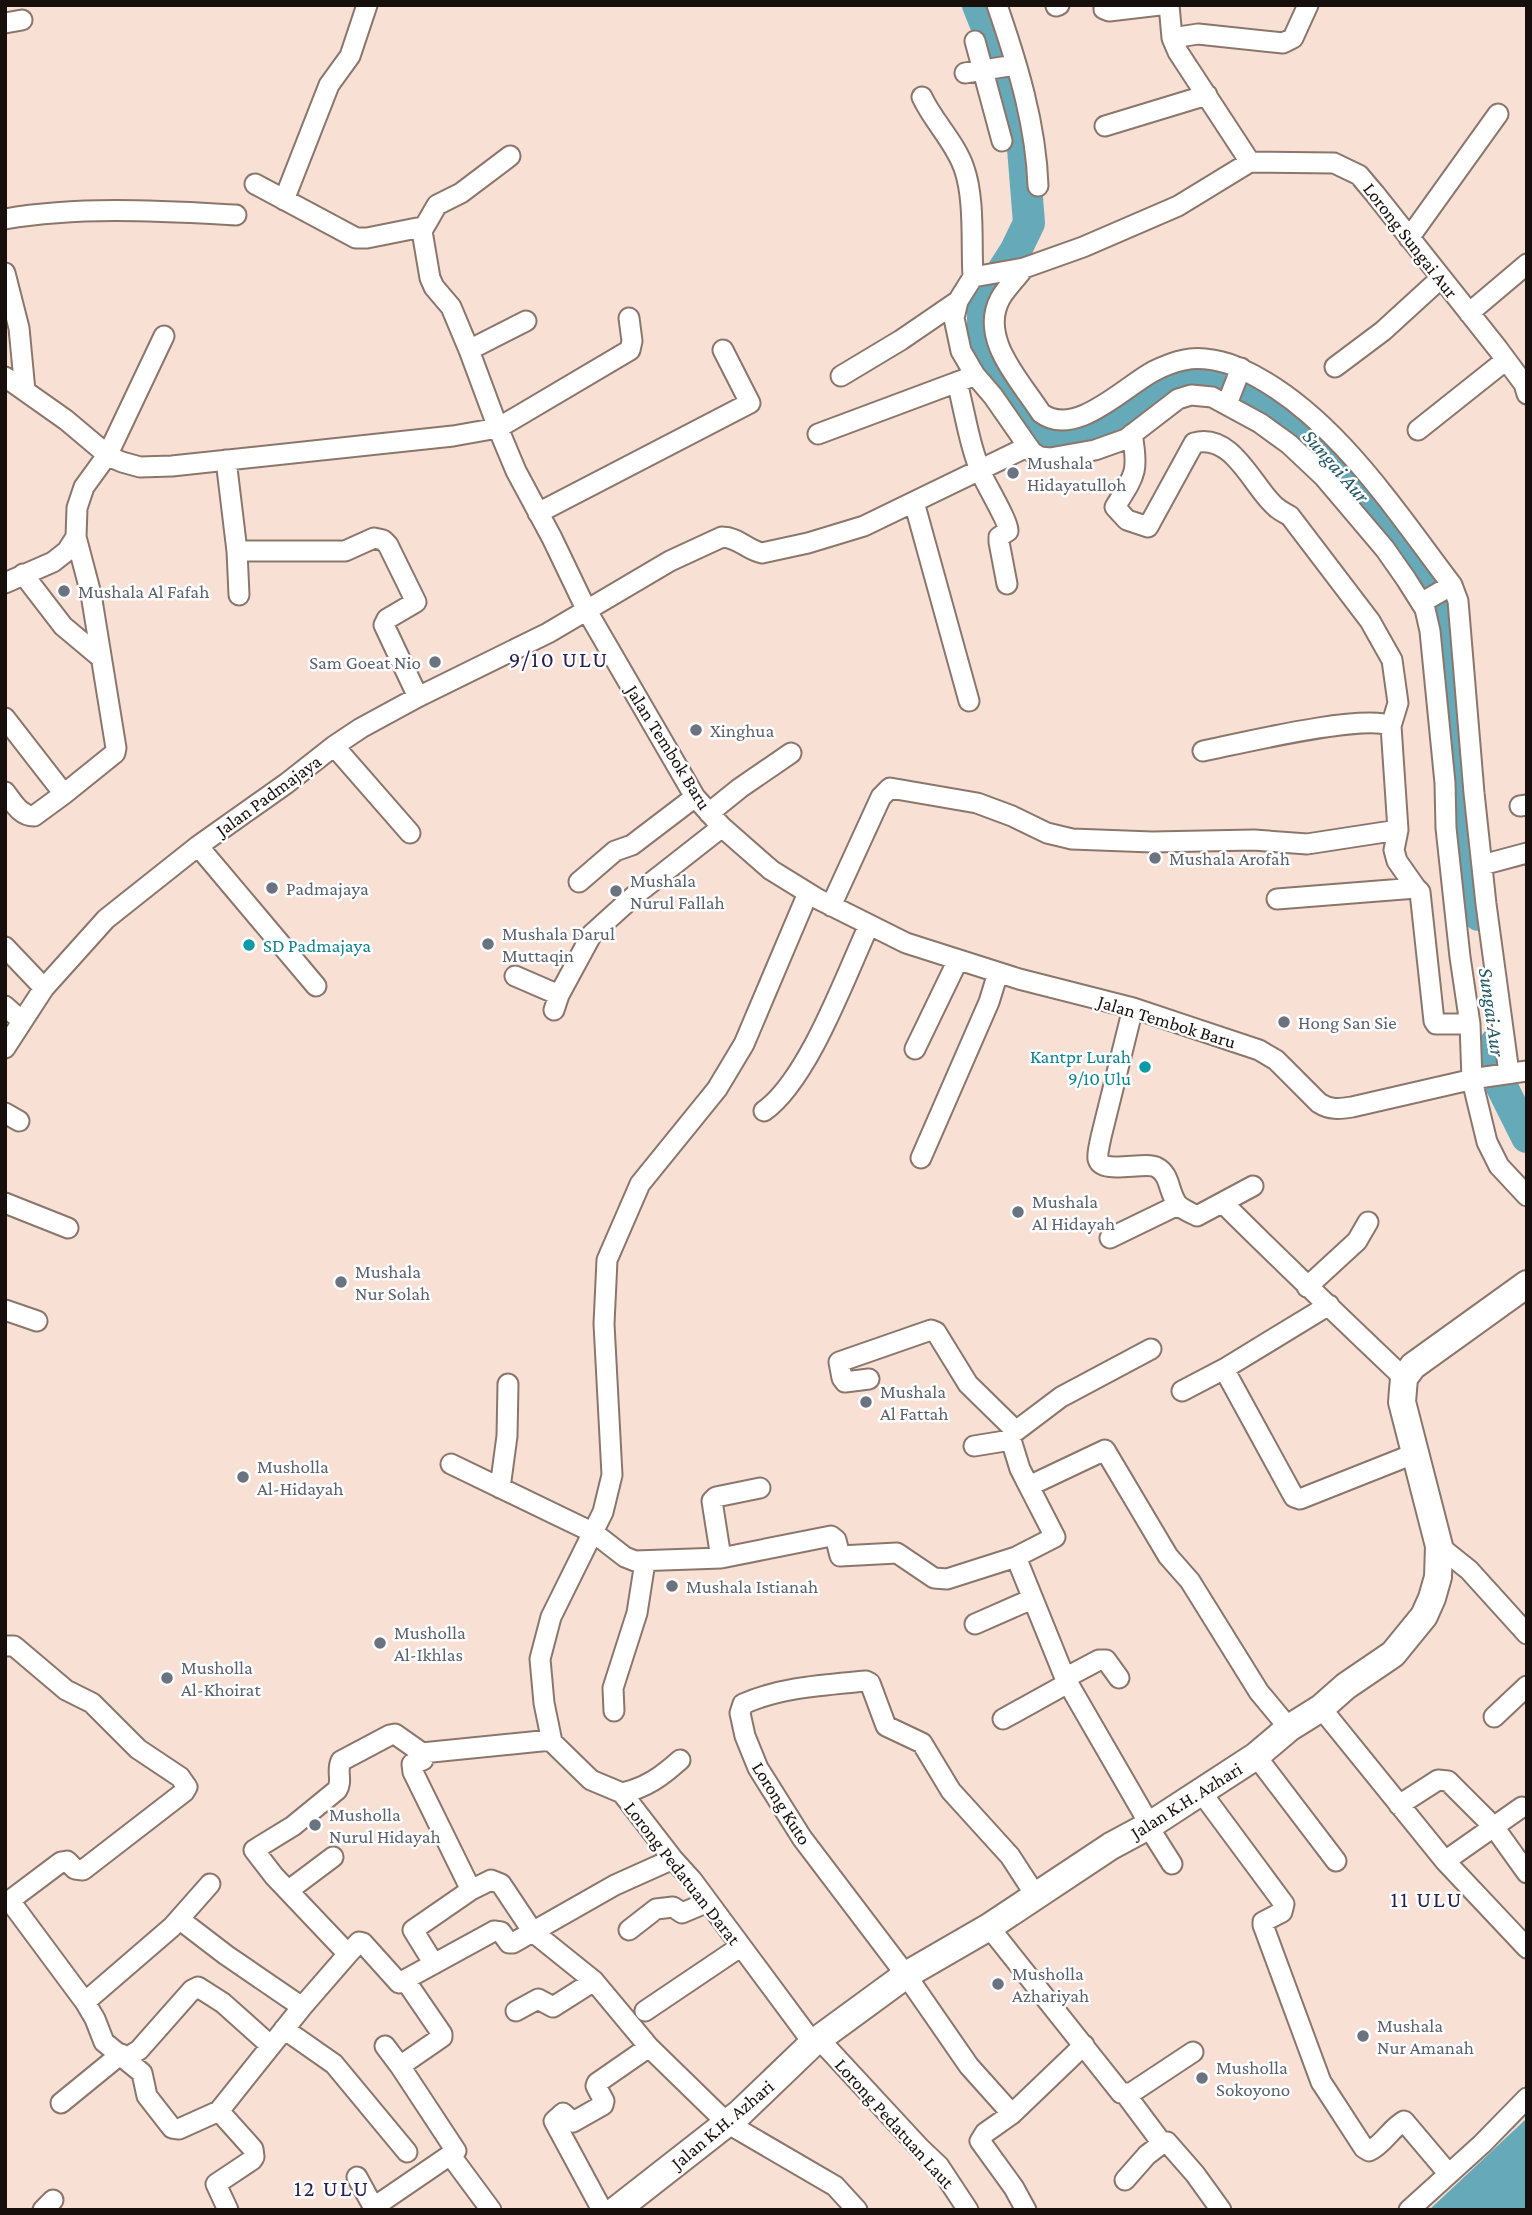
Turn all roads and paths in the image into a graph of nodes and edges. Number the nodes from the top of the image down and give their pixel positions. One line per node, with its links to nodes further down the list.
1 (367, 5): 19 (street)
2 (997, 5): 9 (street)
3 (1104, 5): 4 (street)
4 (1160, 5)
5 (1169, 5): 7 (street)
6 (1308, 5): 7 (street)
7 (1172, 38): 10 (street)
8 (975, 41): 9 (street)
9 (992, 68): 14 (street); 18 (street)
10 (1207, 95): 13 (street); 16 (street)
11 (922, 97): 27 (street)
12 (1498, 114): 23 (street)
13 (1105, 126)
14 (1002, 141)
15 (510, 156): 22 (street)
16 (1250, 162): 23 (street, Lorong Sungai Aur); 25 (street)
17 (256, 184): 19 (street)
18 (1038, 186)
19 (284, 200): 22 (street)
20 (236, 215): 21 (street)
21 (5, 219)
22 (422, 231): 34 (street, Jalan Tembok Baru)
23 (1409, 238): 28 (street, Lorong Sungai Aur)
24 (1527, 264): 30 (street)
25 (1020, 269): 27 (street); 38 (street)
26 (5, 273): 43 (street)
27 (978, 276): 29 (street)
28 (1441, 278): 30 (street, Lorong Sungai Aur); 37 (street)
29 (958, 301): 39 (street); 41 (street)
30 (1469, 313): 36 (street, Lorong Sungai Aur)
31 (629, 317): 45 (street)
32 (526, 321): 34 (street)
33 (164, 336): 50 (street)
34 (469, 350): 45 (street, Jalan Tembok Baru)
35 (723, 350): 54 (street)
36 (1507, 360): 42 (street, Lorong Sungai Aur); 46 (street)
37 (1335, 367)
38 (1240, 372): 44 (street); 59 (street)
39 (841, 376)
40 (5, 377): 43 (street)
41 (966, 379): 47 (street); 49 (street); 52 (street)
42 (1526, 390)
43 (25, 391): 50 (street)
44 (1229, 401): 48 (street); 59 (street)
45 (498, 428): 51 (street); 54 (street, Jalan Tembok Baru)
46 (1418, 430)
47 (818, 434)
48 (1132, 434): 49 (street); 66 (street)
49 (1027, 447): 52 (street)
50 (108, 454): 51 (street); 55 (street)
51 (226, 460): 56 (street)
52 (979, 469): 53 (street); 58 (street)
53 (914, 502): 61 (street, Jalan Padmajaya); 64 (street)
54 (538, 513): 61 (street, Jalan Tembok Baru)
55 (76, 537): 57 (street); 62 (street)
56 (237, 551): 60 (street); 63 (street)
57 (14, 578): 62 (street)
58 (1007, 584)
59 (1438, 593): 78 (street); 94 (street)
60 (239, 595)
61 (587, 611): 63 (street, Jalan Padmajaya); 72 (street, Jalan Tembok Baru)
62 (100, 657): 71 (street)
63 (418, 697): 67 (street, Jalan Padmajaya)
64 (969, 701)
65 (5, 718): 71 (street)
66 (1391, 726): 68 (street); 74 (street)
67 (334, 746): 75 (street); 76 (street, Jalan Padmajaya)
68 (1203, 751)
69 (791, 753): 73 (street)
70 (5, 792): 71 (street)
71 (64, 794)
72 (695, 797): 73 (street, Jalan Tembok Baru); 79 (street)
73 (715, 820): 81 (street, Jalan Tembok Baru); 87 (street)
74 (1398, 830): 80 (street); 83 (street)
75 (410, 833)
76 (198, 846): 88 (street); 90 (street, Jalan Padmajaya)
77 (1527, 853): 78 (street)
78 (1482, 865): 97 (street)
79 (579, 882)
80 (1416, 888): 82 (street); 94 (street)
81 (808, 893): 83 (street, Jalan Tembok Baru); 127 (street)
82 (1277, 899)
83 (831, 905): 84 (street, Jalan Tembok Baru)
84 (869, 925): 86 (street, Jalan Tembok Baru); 99 (street)
85 (5, 947): 90 (street)
86 (958, 960): 89 (street, Jalan Tembok Baru); 96 (street)
87 (515, 976)
88 (316, 986)
89 (994, 986): 92 (street, Jalan Tembok Baru); 100 (street)
90 (44, 988): 93 (street, Jalan Padmajaya)
91 (5, 1006): 93 (street)
92 (1131, 1013): 98 (street, Jalan Tembok Baru); 105 (street)
93 (22, 1021): 95 (street, Jalan Padmajaya)
94 (1470, 1024): 98 (street)
95 (5, 1048)
96 (915, 1049)
97 (1514, 1072): 98 (street, Jalan Tembok Baru)
98 (1475, 1079): 102 (street)
99 (764, 1111)
100 (921, 1158)
101 (1253, 1186): 104 (street)
102 (1527, 1196)
103 (5, 1203): 107 (street)
104 (1223, 1203): 105 (street); 110 (street)
105 (1178, 1205): 108 (street)
106 (1368, 1222): 110 (street)
107 (68, 1227)
108 (1110, 1238)
109 (1527, 1284): 116 (street)
110 (1307, 1287): 111 (street)
111 (1329, 1305): 115 (street); 116 (street)
112 (5, 1310): 113 (street)
113 (37, 1321)
114 (1151, 1349): 120 (street)
115 (1224, 1369): 119 (street); 122 (street)
116 (1404, 1378): 122 (street, Jalan K.H. Azhari)
117 (869, 1379): 120 (street)
118 (508, 1384): 125 (street)
119 (1182, 1391)
120 (1014, 1436): 121 (street); 124 (street)
121 (974, 1446)
122 (1416, 1453): 128 (street, Jalan K.H. Azhari)
123 (451, 1465): 125 (street)
124 (1028, 1486): 129 (street); 143 (street)
125 (500, 1488): 127 (street)
126 (760, 1488): 130 (street)
127 (593, 1535): 131 (street); 144 (street)
128 (1439, 1546): 134 (street); 139 (street, Jalan K.H. Azhari)
129 (1016, 1557): 130 (street); 132 (street)
130 (721, 1558): 131 (street)
131 (645, 1562): 140 (street)
132 (1032, 1599): 133 (street); 137 (street)
133 (975, 1624)
134 (1527, 1634)
135 (5, 1647): 164 (street)
136 (1119, 1678): 137 (street)
137 (1066, 1681): 142 (street); 152 (street)
138 (1527, 1686): 141 (street)
139 (1321, 1708): 143 (street, Jalan K.H. Azhari); 150 (street)
140 (614, 1711)
141 (1494, 1717)
142 (1003, 1719)
143 (1289, 1728): 146 (street, Jalan K.H. Azhari)
144 (551, 1740): 145 (street); 149 (street, Lorong Pedatuan Darat)
145 (422, 1753): 161 (street); 162 (street)
146 (1256, 1756): 148 (street, Jalan K.H. Azhari); 156 (street)
147 (680, 1760): 149 (street)
148 (1201, 1791): 152 (street, Jalan K.H. Azhari); 199 (street)
149 (622, 1794): 155 (street, Lorong Pedatuan Darat)
150 (1399, 1805): 153 (street); 157 (street)
151 (1522, 1807): 153 (street)
152 (1149, 1825): 158 (street); 163 (street, Jalan K.H. Azhari)
153 (1488, 1832): 157 (street); 159 (street)
154 (333, 1857): 161 (street)
155 (673, 1859): 165 (street, Lorong Pedatuan Darat); 169 (street)
156 (1336, 1861)
157 (1445, 1861): 171 (street)
158 (1172, 1864)
159 (1527, 1873)
160 (211, 1884): 166 (street)
161 (289, 1890): 172 (street)
162 (471, 1890): 169 (street); 173 (street)
163 (1036, 1896): 167 (street, Jalan K.H. Azhari); 174 (street, Lorong Kuto)
164 (8, 1902): 177 (street)
165 (708, 1902): 168 (street); 170 (street, Lorong Pedatuan Darat)
166 (179, 1919): 177 (street); 178 (street)
167 (989, 1927): 174 (street, Jalan K.H. Azhari); 183 (street)
168 (629, 1930)
169 (533, 1932): 173 (street); 176 (street)
170 (740, 1947): 180 (street); 182 (street, Lorong Pedatuan Darat)
171 (1527, 1948)
172 (348, 1954): 175 (street); 178 (street)
173 (434, 1964): 175 (street)
174 (906, 1975): 182 (street, Jalan K.H. Azhari); 194 (street)
175 (405, 1980): 189 (street)
176 (594, 1980): 179 (street); 186 (street)
177 (85, 2002): 188 (street)
178 (302, 2007): 181 (street)
179 (516, 2011)
180 (645, 2011)
181 (284, 2029): 184 (street); 197 (street)
182 (816, 2041): 195 (street, Jalan K.H. Azhari); 208 (street, Lorong Pedatuan Laut)
183 (1084, 2045): 190 (street); 194 (street)
184 (271, 2046): 188 (street); 193 (street)
185 (385, 2046): 189 (street)
186 (649, 2047): 195 (street); 205 (street)
187 (1193, 2052): 190 (street)
188 (123, 2056): 192 (street); 193 (street)
189 (400, 2066): 198 (street)
190 (1126, 2095): 196 (street)
191 (1527, 2098): 199 (street)
192 (61, 2103)
193 (219, 2111): 203 (street)
194 (1012, 2114): 209 (street)
195 (727, 2123): 206 (street, Jalan K.H. Azhari); 207 (street)
196 (1162, 2143): 201 (street); 210 (street)
197 (407, 2152)
198 (451, 2156): 202 (street); 204 (street)
199 (1448, 2173): 211 (street)
200 (358, 2177): 202 (street)
201 (1125, 2180)
202 (374, 2208)
203 (228, 2210)
204 (491, 2210)
205 (602, 2210)
206 (616, 2210)
207 (857, 2210)
208 (968, 2210)
209 (1026, 2210)
210 (1221, 2210)
211 (1409, 2210)

